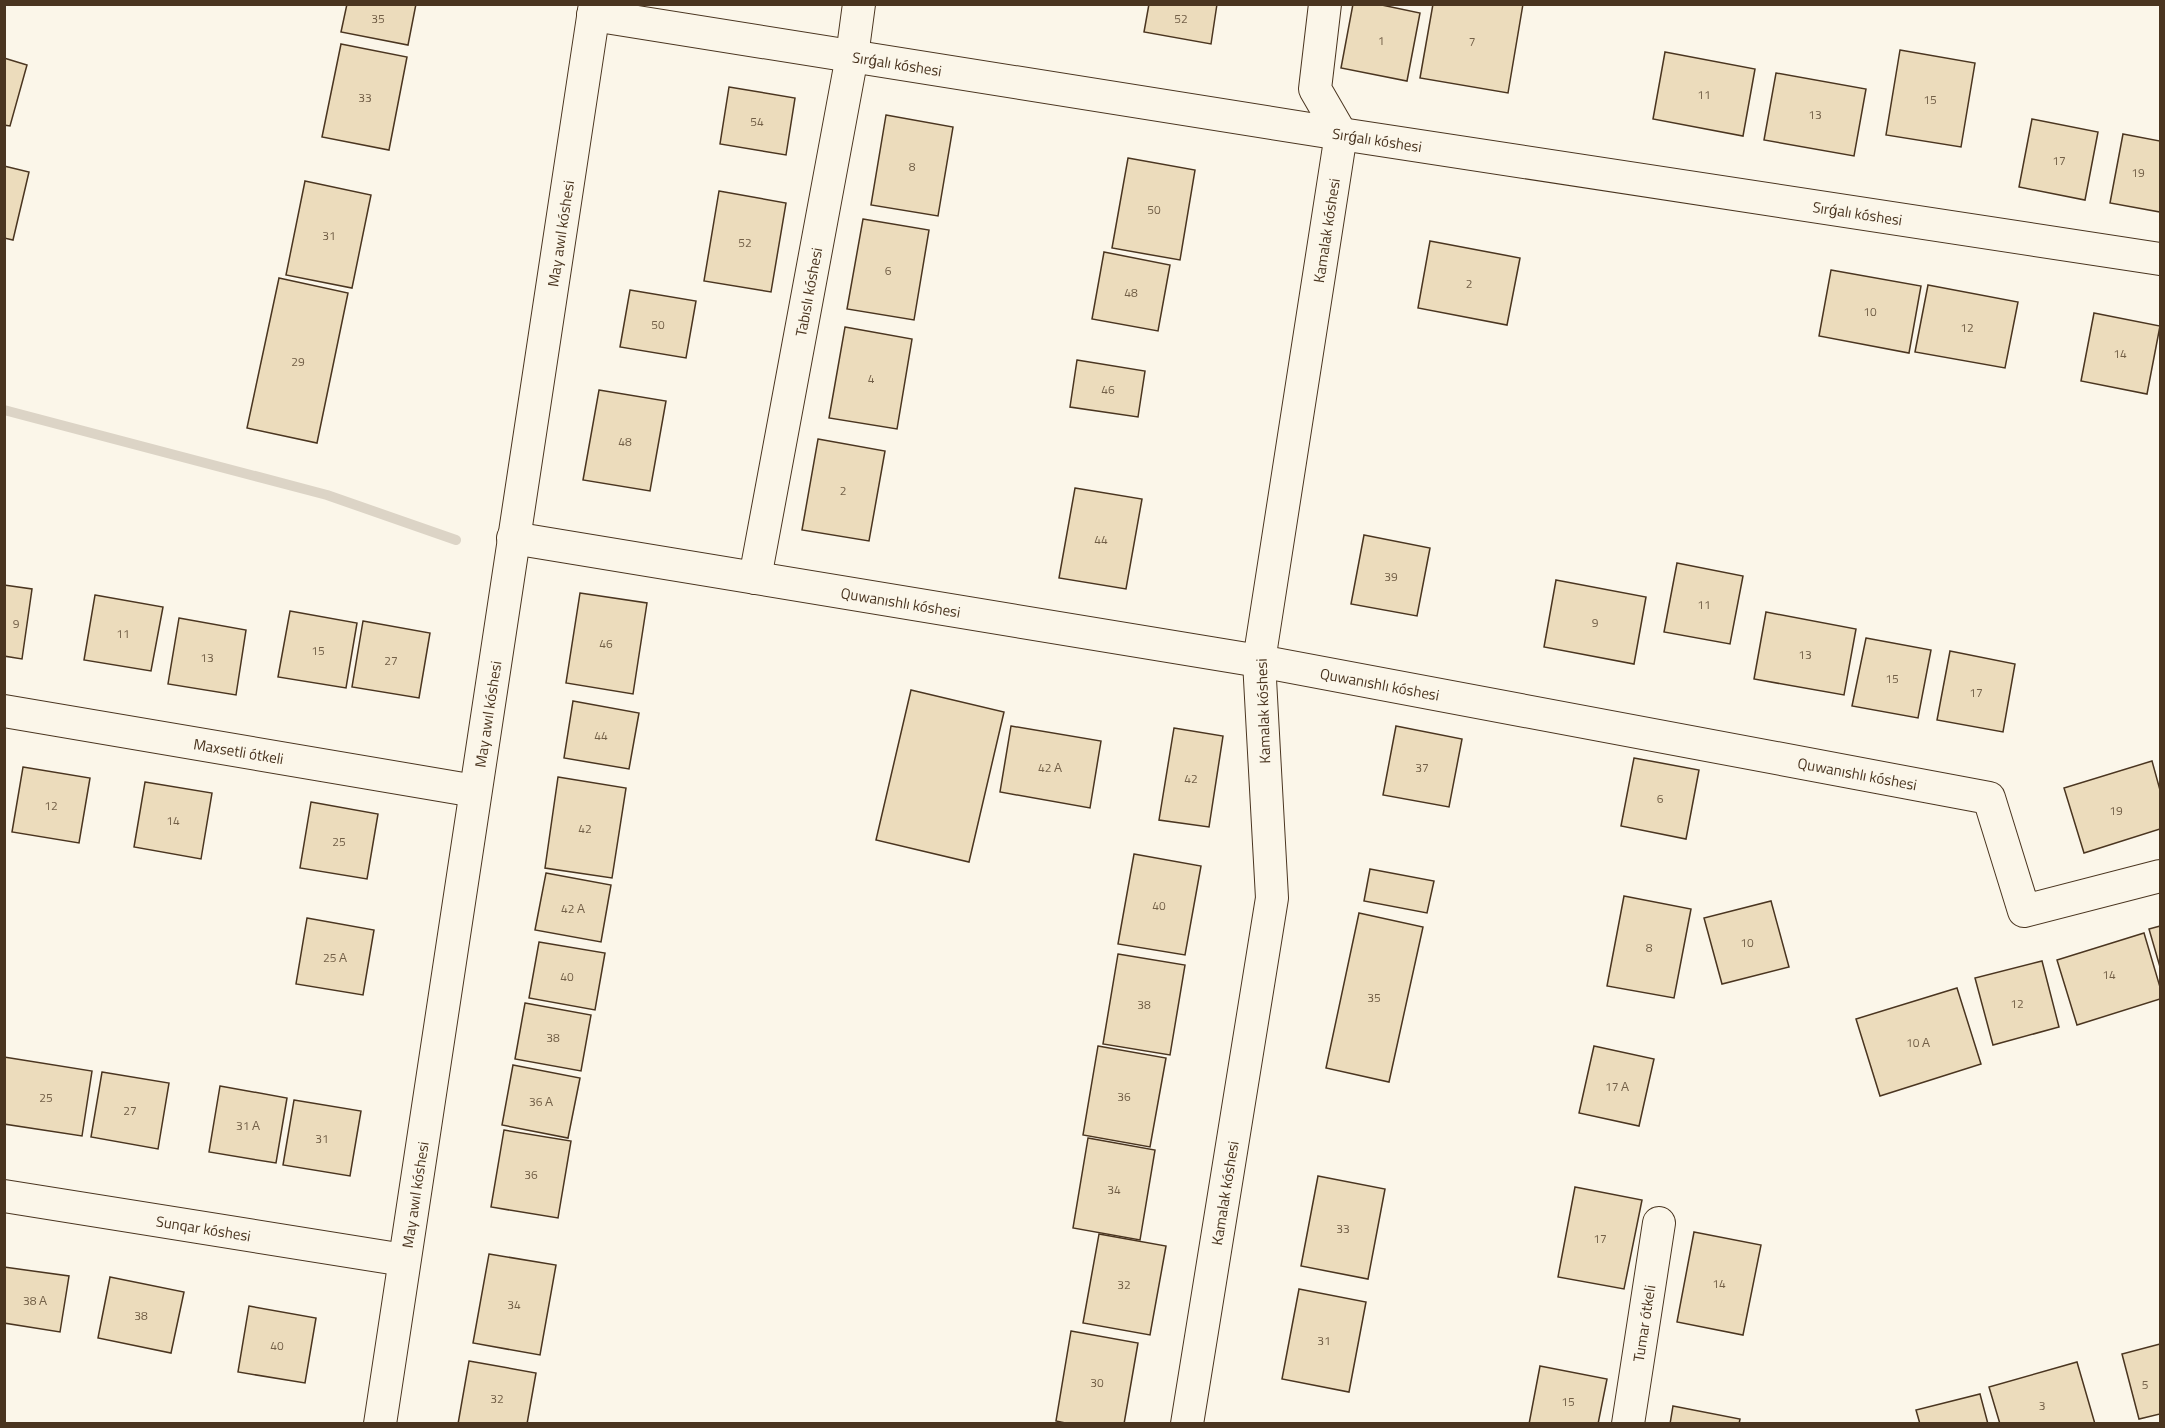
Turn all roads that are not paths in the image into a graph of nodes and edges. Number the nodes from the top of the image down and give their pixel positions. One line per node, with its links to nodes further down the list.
1 (859, 4): 4 (street, Tabıslı kóshesi)
2 (1324, 4): 5 (street)
3 (594, 10): 4 (street, Sırǵalı kóshesi); 7 (street, May awıl kóshesi)
4 (852, 56): 5 (street, Sırǵalı kóshesi); 8 (street, Tabıslı kóshesi)
5 (1341, 134): 6 (street, Sırǵalı kóshesi); 9 (street, Kamalak kóshesi)
6 (2160, 259)
7 (513, 538): 8 (street, Quwanıshlı kóshesi); 11 (street, May awıl kóshesi)
8 (755, 578): 9 (street, Quwanıshlı kóshesi)
9 (1259, 661): 12 (street, Quwanıshlı kóshesi); 17 (street, Kamalak kóshesi)
10 (4, 711): 11 (street, Maxsetli ótkeli)
11 (475, 791): 15 (street, May awıl kóshesi)
12 (2160, 876)
13 (4, 1196): 15 (street, Sunqar kóshesi)
14 (1659, 1223): 18 (street, Tumar ótkeli)
15 (404, 1260): 16 (street, May awıl kóshesi)
16 (380, 1424)
17 (1187, 1424)
18 (1628, 1424)

